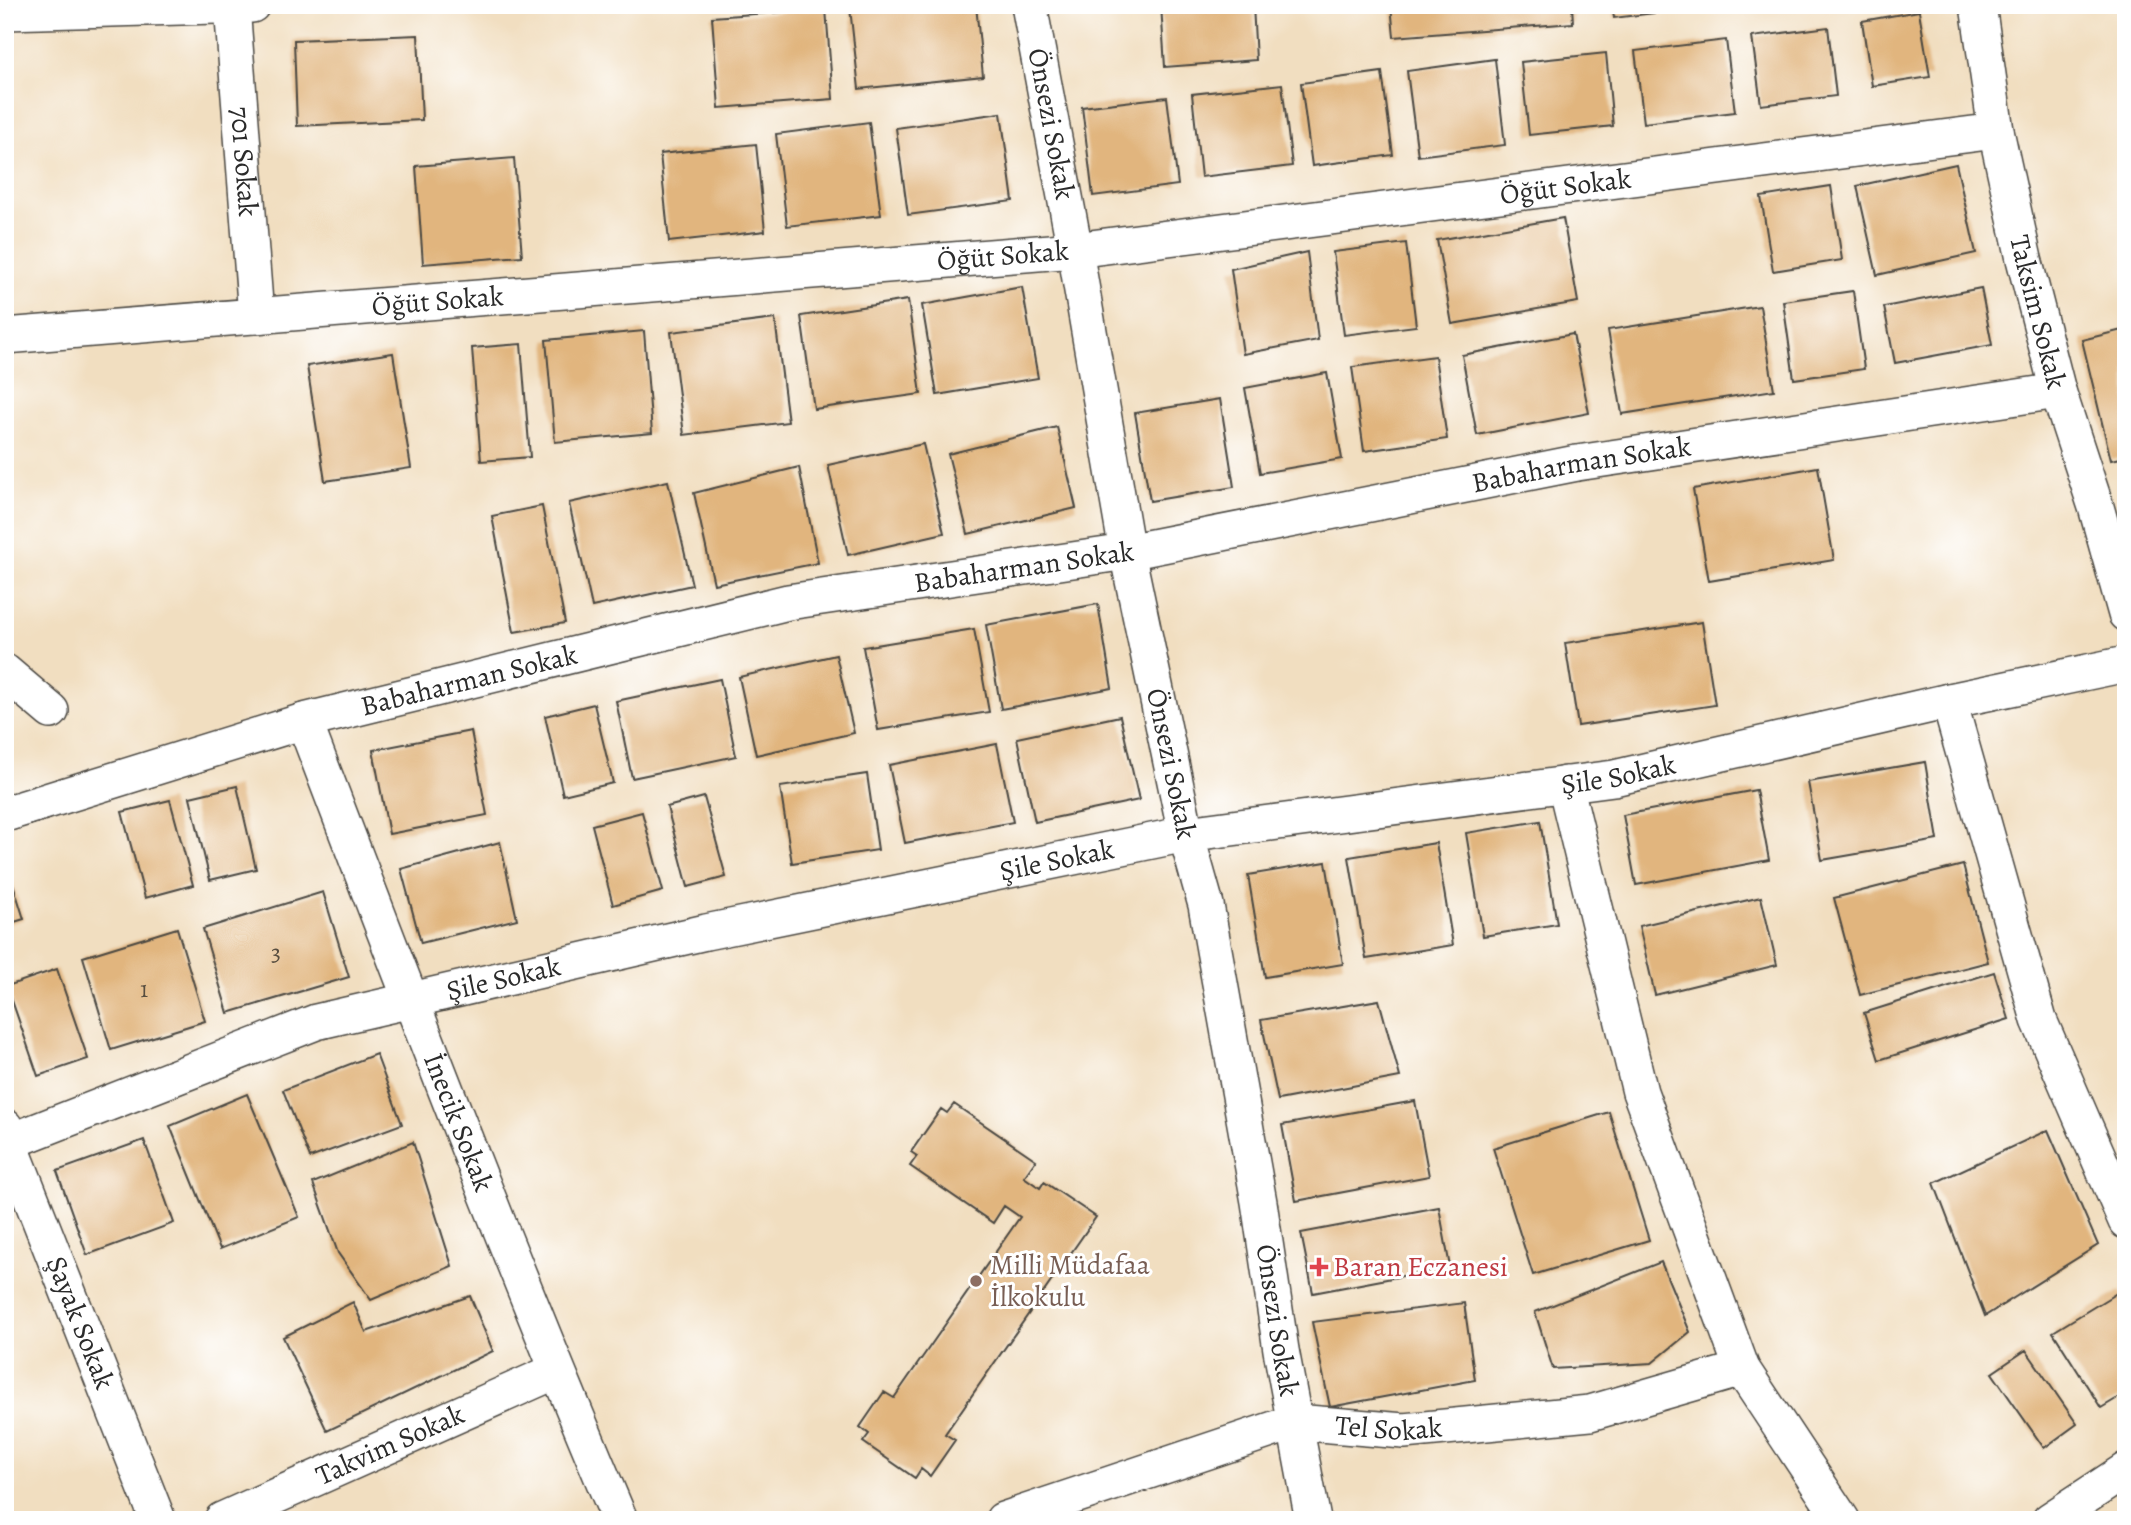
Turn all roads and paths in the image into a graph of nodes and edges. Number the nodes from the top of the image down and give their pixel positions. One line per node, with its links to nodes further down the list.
1 (1029, 5): 6 (street, Önsezi Sokak)
2 (1978, 5): 5 (street, Taksim Sokak)
3 (242, 6): 4 (street); 7 (street, 701 Sokak)
4 (5, 12)
5 (1996, 131): 6 (street, Öğüt Sokak); 9 (street, Taksim Sokak)
6 (1075, 250): 7 (street, Öğüt Sokak); 10 (street, Önsezi Sokak)
7 (257, 316): 8 (street, Öğüt Sokak)
8 (5, 336)
9 (2058, 391): 10 (street, Babaharman Sokak); 11 (street, Taksim Sokak)
10 (1127, 552): 16 (street, Babaharman Sokak); 19 (street, Önsezi Sokak)
11 (2126, 614)
12 (2126, 664): 14 (street, Şile Sokak)
13 (5, 672): 15 (street)
14 (1949, 701): 17 (street, Şile Sokak); 22 (street)
15 (51, 711)
16 (304, 721): 18 (street, Babaharman Sokak); 20 (street, İnecik Sokak)
17 (1565, 784): 19 (street, Şile Sokak); 23 (street)
18 (5, 814)
19 (1186, 834): 20 (street, Şile Sokak); 25 (street, Önsezi Sokak)
20 (410, 1000): 21 (street, Şile Sokak); 24 (street, İnecik Sokak)
21 (7, 1135): 27 (street, Şayak Sokak)
22 (2126, 1221)
23 (1742, 1369): 25 (street, Tel Sokak); 32 (street)
24 (556, 1371): 28 (street, Takvim Sokak); 29 (street, İnecik Sokak)
25 (1295, 1422): 30 (street, Tel Sokak); 31 (street, Önsezi Sokak)
26 (2126, 1469): 33 (street)
27 (158, 1520)
28 (222, 1520)
29 (620, 1520)
30 (1003, 1520)
31 (1313, 1520)
32 (1842, 1520)
33 (2050, 1520)

